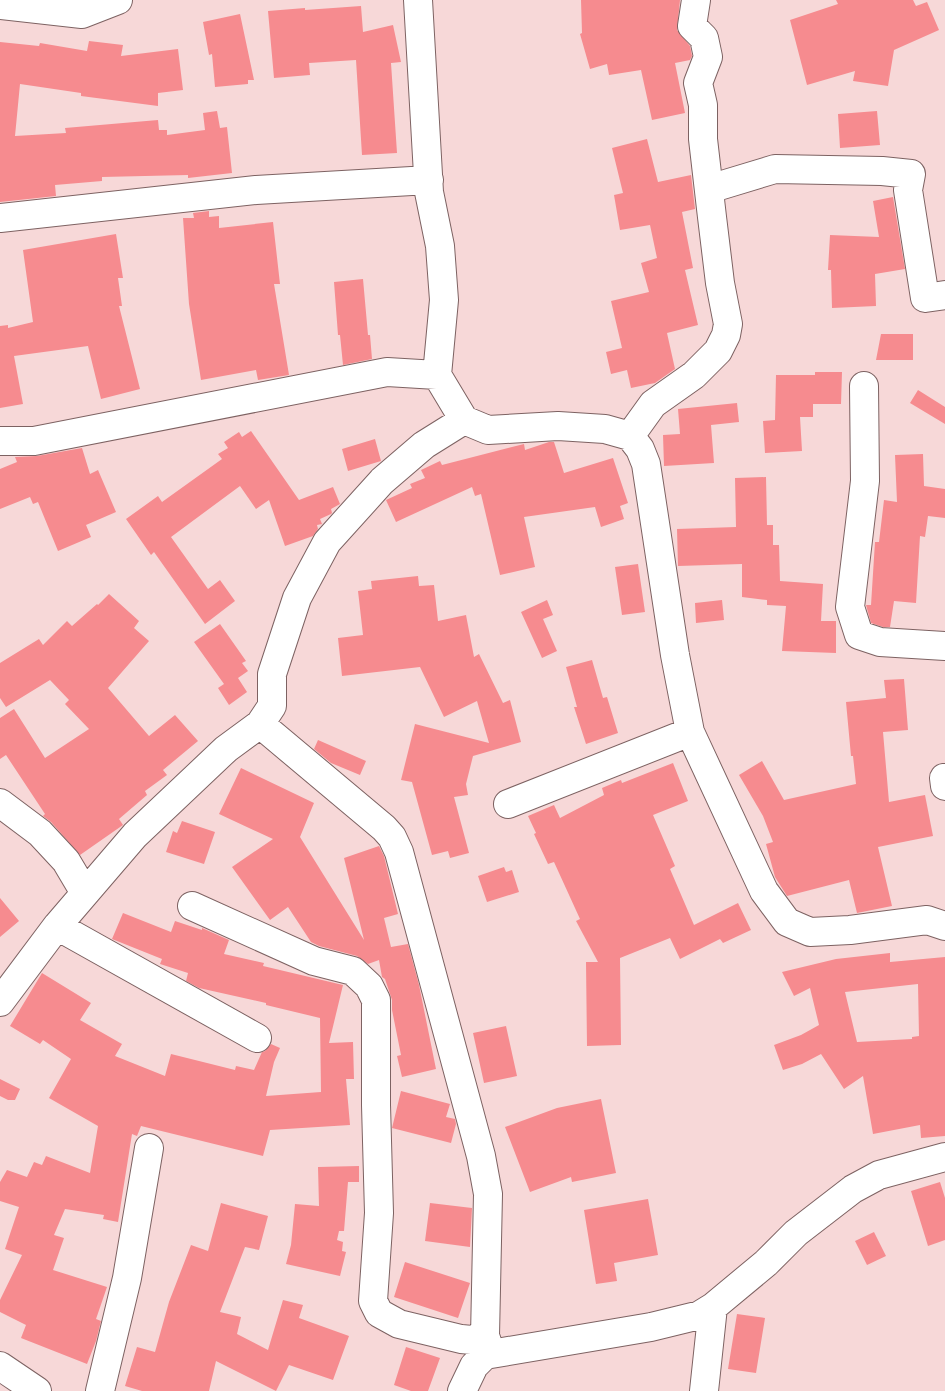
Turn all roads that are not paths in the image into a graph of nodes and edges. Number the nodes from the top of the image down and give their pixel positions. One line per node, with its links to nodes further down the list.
1 (118, 0): 4 (street)
2 (696, 0): 6 (street)
3 (421, 1): 5 (street)
4 (0, 5)
5 (429, 180): 7 (street); 9 (street)
6 (708, 188): 8 (street); 12 (street)
7 (0, 218)
8 (945, 295)
9 (437, 375): 11 (street); 13 (street)
10 (864, 386): 14 (street)
11 (464, 420): 12 (street); 15 (street)
12 (630, 436): 16 (street)
13 (0, 441)
14 (945, 646)
15 (260, 724): 19 (street); 28 (street)
16 (690, 732): 18 (street); 22 (street)
17 (0, 803): 19 (street)
18 (508, 804)
19 (85, 893): 21 (street)
20 (192, 906): 28 (street)
21 (57, 926): 23 (street); 24 (street)
22 (945, 926)
23 (0, 1002)
24 (257, 1038)
25 (149, 1148): 31 (street)
26 (945, 1158): 27 (street)
27 (713, 1307): 28 (street); 33 (street)
28 (488, 1344): 32 (street)
29 (0, 1366): 30 (street)
30 (37, 1391)
31 (100, 1391)
32 (462, 1391)
33 (704, 1391)

